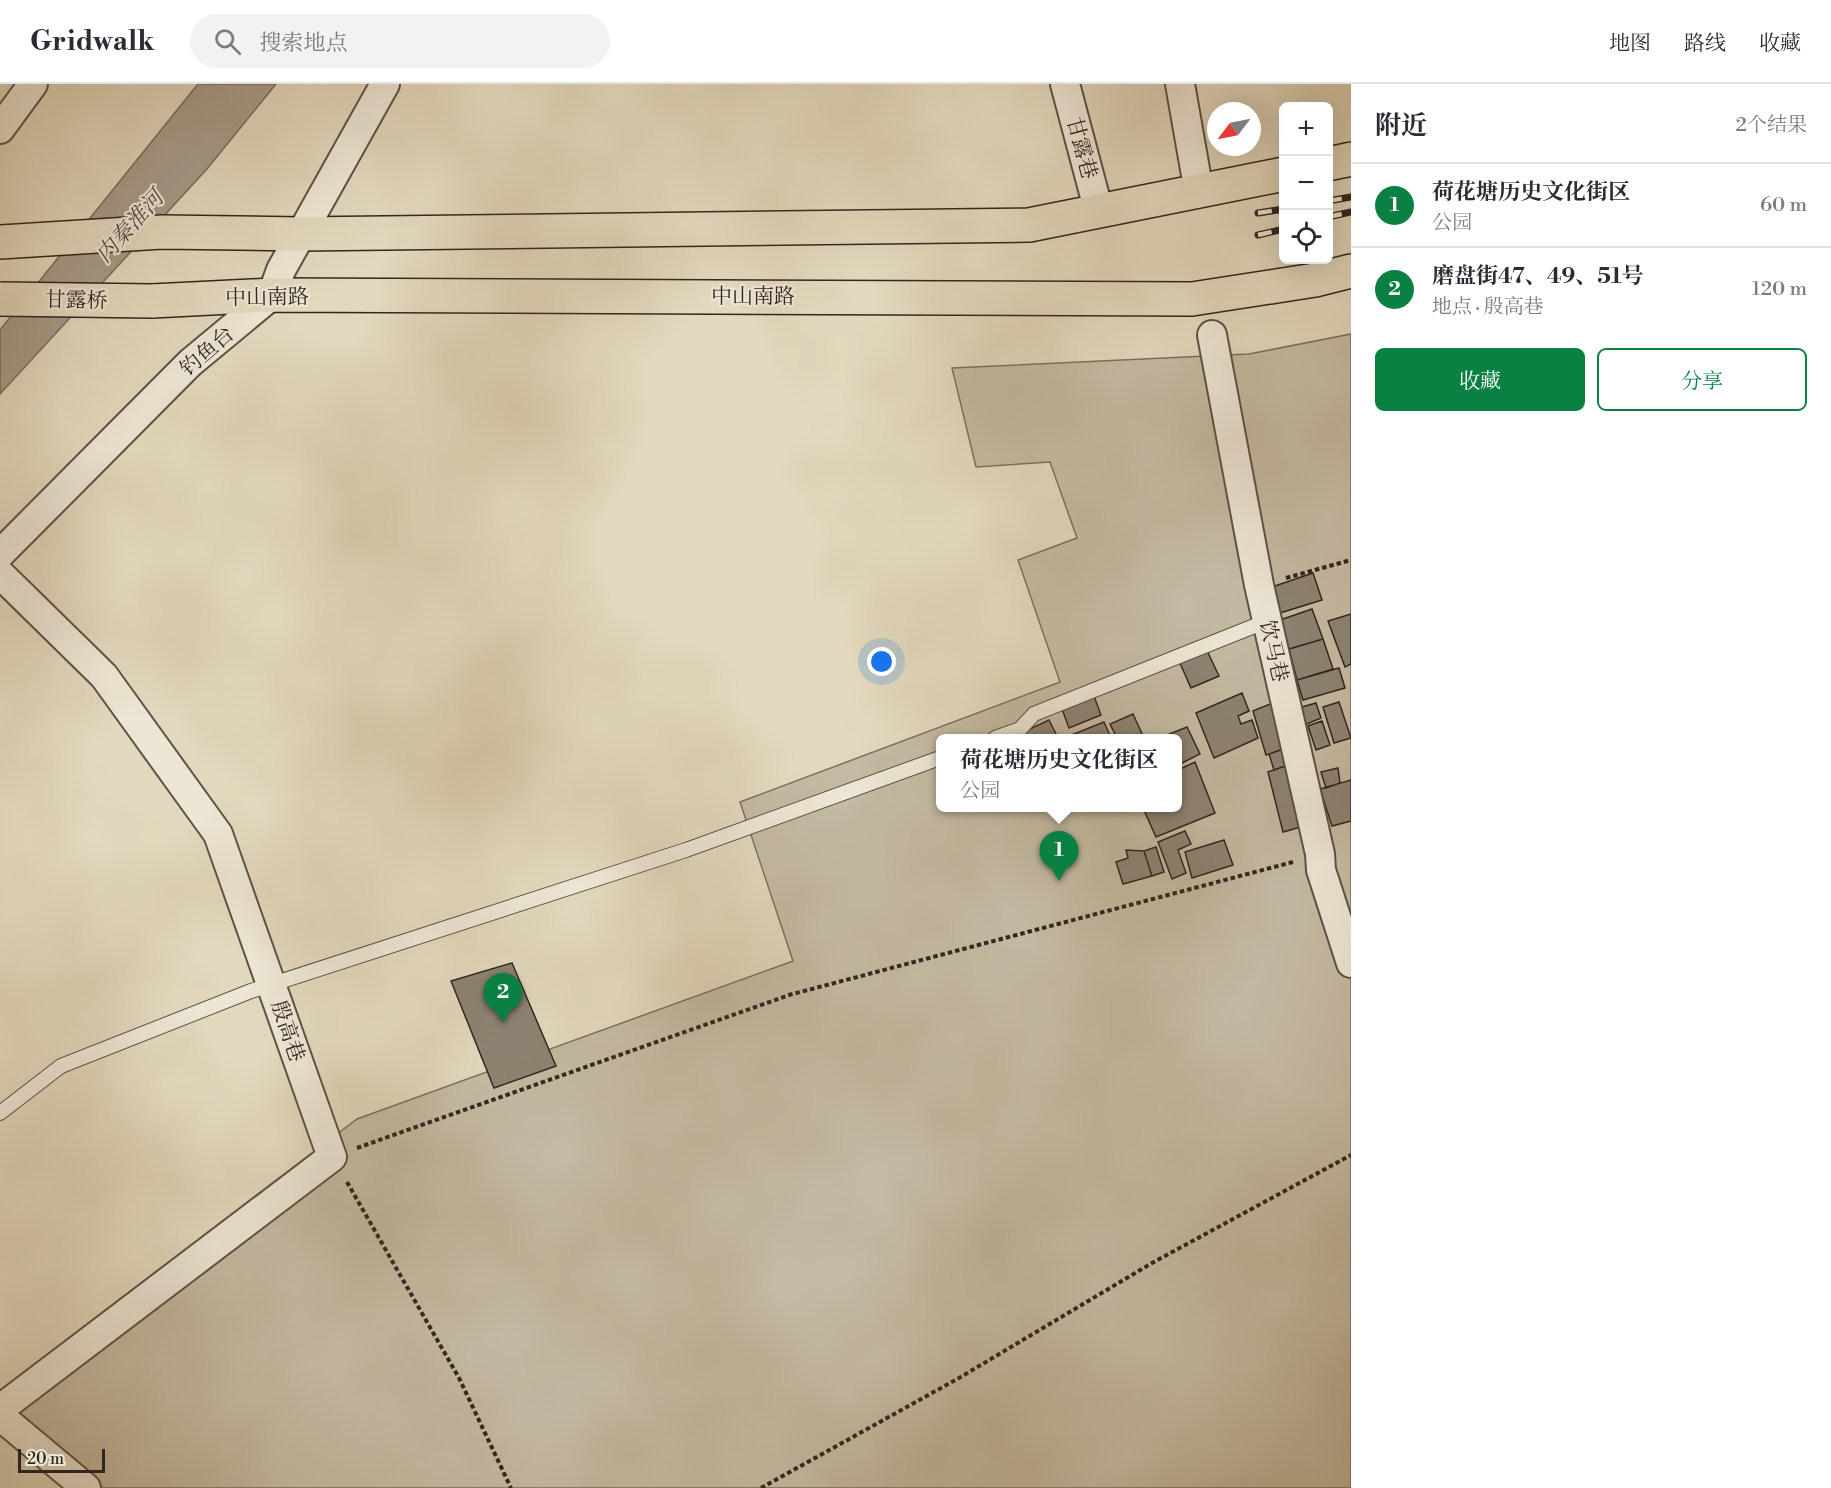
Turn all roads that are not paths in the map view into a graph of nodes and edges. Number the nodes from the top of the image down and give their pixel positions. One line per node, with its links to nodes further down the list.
1 (33, 84): 5 (street)
2 (385, 84): 12 (street, 钓鱼台)
3 (1065, 84): 10 (street, 甘露巷)
4 (1180, 84): 9 (street)
5 (0, 129)
6 (1351, 159): 7 (lane)
7 (1333, 163)
8 (1279, 175): 9 (lane)
9 (1200, 192): 10 (lane)
10 (1099, 212): 12 (lane)
11 (162, 232): 12 (lane); 13 (main road)
12 (301, 234): 15 (street, 钓鱼台)
13 (0, 242)
14 (1351, 271): 15 (main road, 中山南路)
15 (272, 295): 17 (main road, 中山南路); 19 (street, 钓鱼台)
16 (0, 299): 17 (main road, 甘露桥, bridge)
17 (152, 301)
18 (1212, 335): 21 (street, 饮马巷)
19 (0, 554)
20 (0, 574): 25 (street, 殷高巷)
21 (1267, 621): 22 (lane); 24 (street, 饮马巷)
22 (1006, 734)
23 (936, 759): 25 (lane)
24 (1351, 963)
25 (271, 984): 26 (lane); 27 (street, 殷高巷)
26 (0, 1113)
27 (0, 1409)
28 (0, 1416): 29 (street)
29 (86, 1488)

